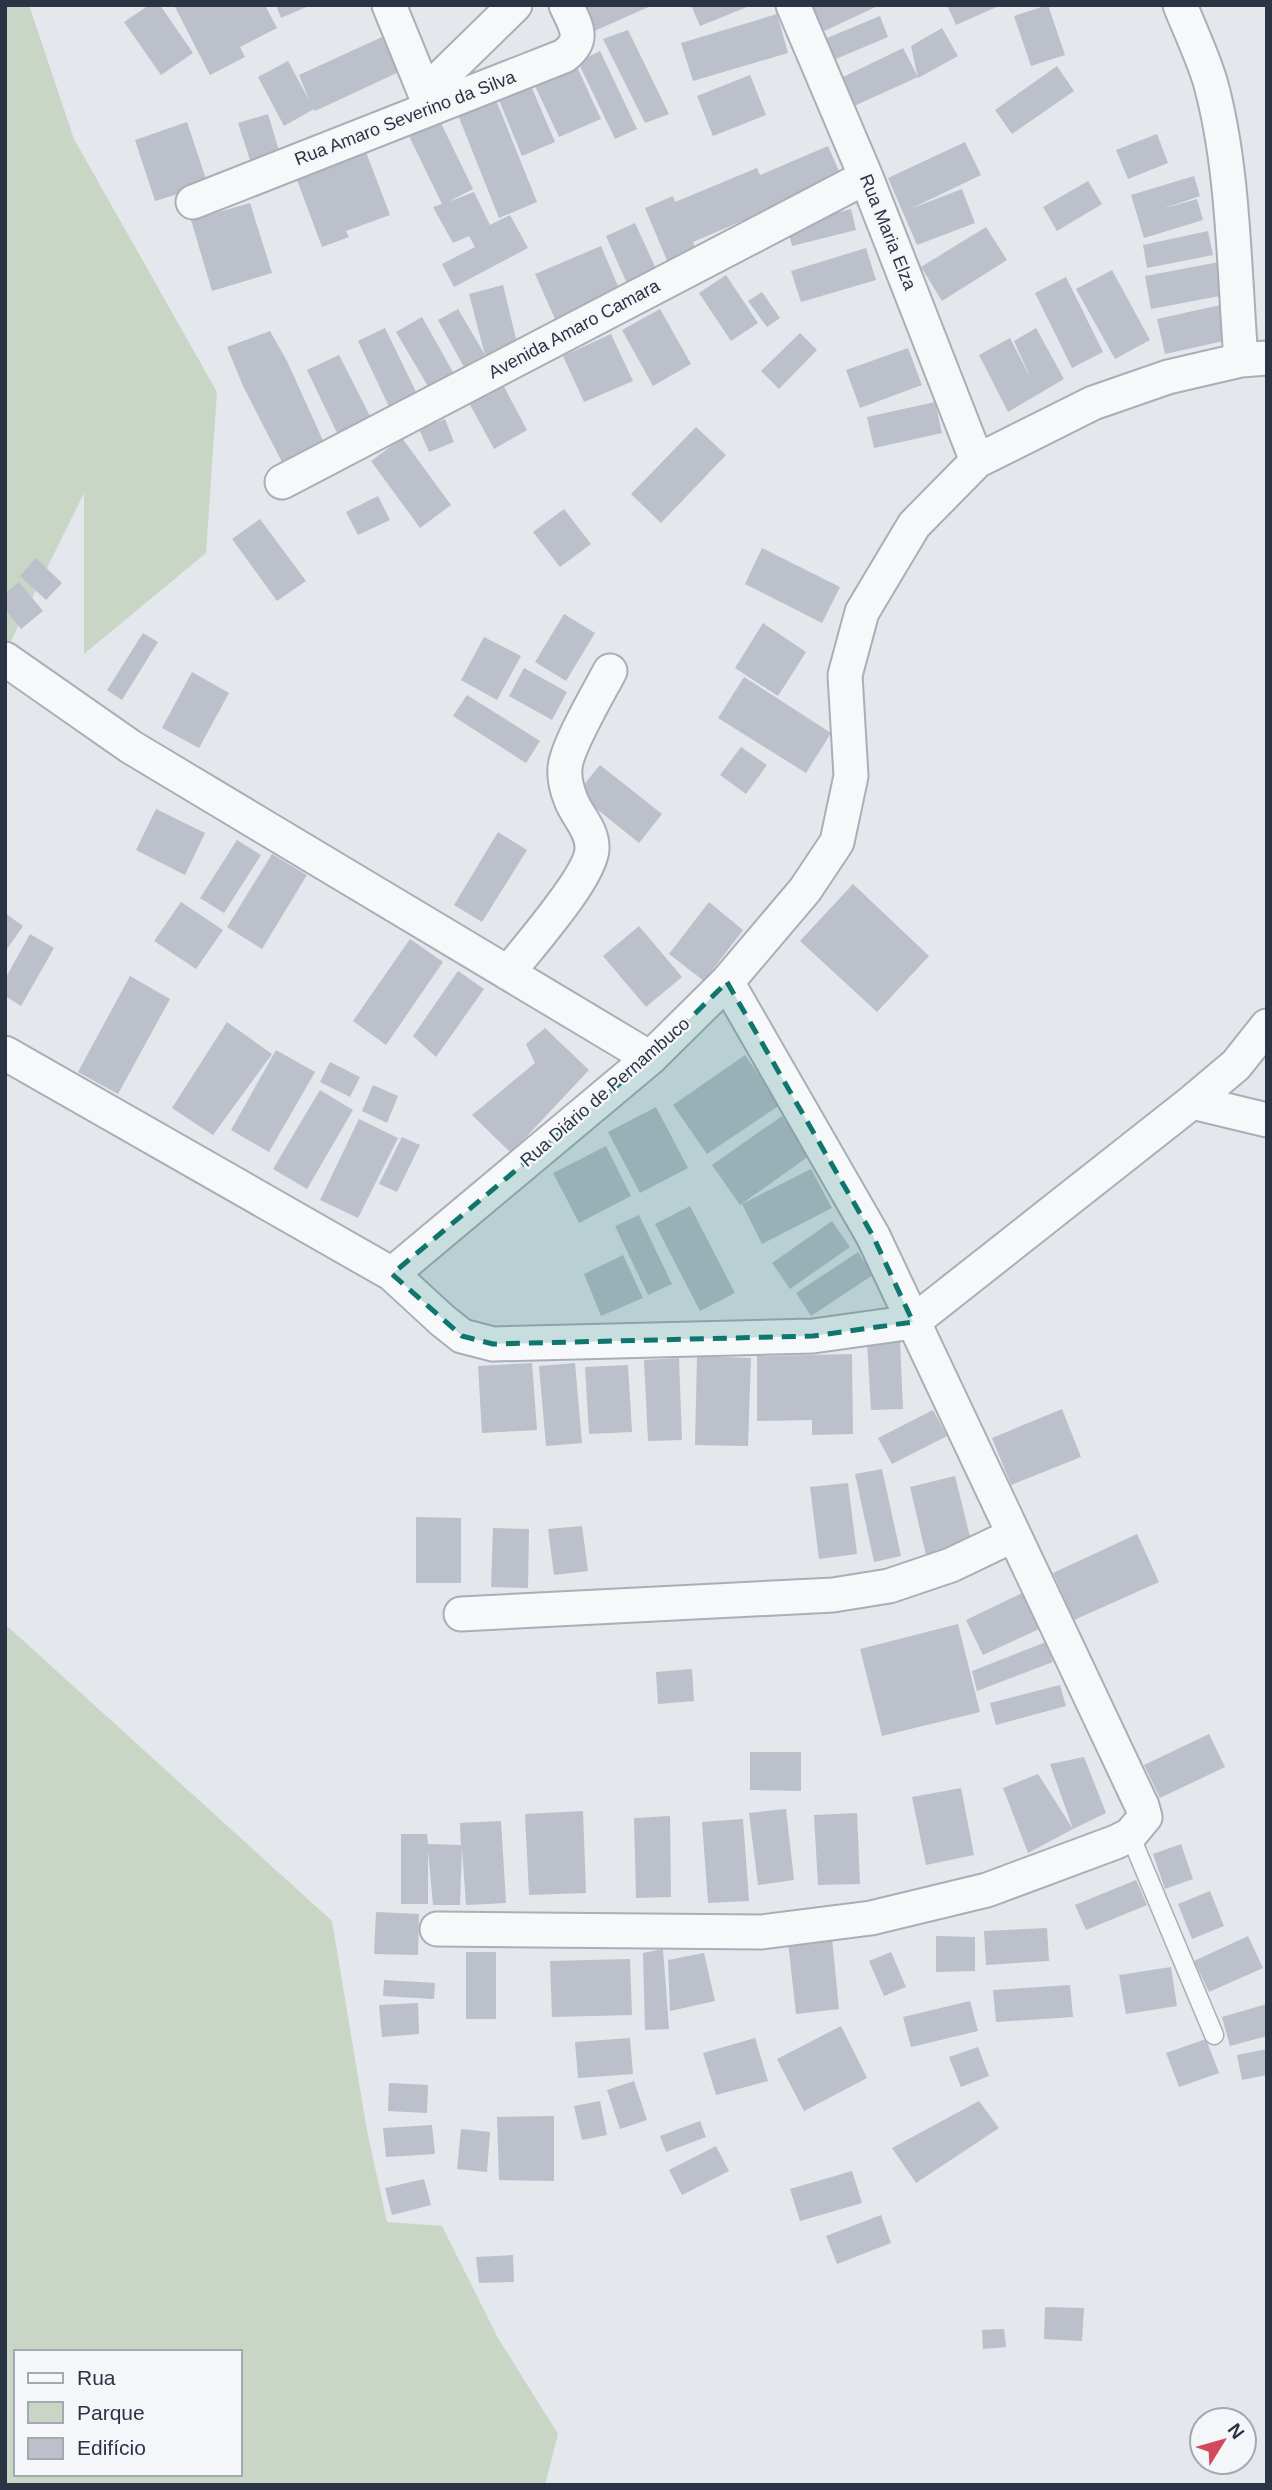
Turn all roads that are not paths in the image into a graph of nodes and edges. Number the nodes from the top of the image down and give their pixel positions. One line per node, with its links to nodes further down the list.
1 (389, 5): 6 (street)
2 (515, 5): 6 (street, Rua Amaro Severino da Silva)
3 (566, 5): 6 (street, Rua Amaro Severino da Silva)
4 (793, 5): 7 (street, Rua Maria Elza)
5 (1180, 5): 9 (street)
6 (428, 100): 8 (street, Rua Amaro Severino da Silva)
7 (866, 177): 10 (street, Rua Maria Elza); 11 (street, Avenida Amaro Camara)
8 (193, 202)
9 (1254, 359): 10 (street, Rua Diário de Pernambuco)
10 (977, 461): 15 (street, Rua Diário de Pernambuco)
11 (282, 482)
12 (5, 659): 14 (street)
13 (610, 671): 14 (street)
14 (508, 973): 18 (street)
15 (727, 982): 18 (street, Rua Diário de Pernambuco); 22 (street)
16 (1267, 1026): 19 (street)
17 (5, 1053): 21 (street)
18 (650, 1058): 21 (street, Rua Diário de Pernambuco)
19 (1192, 1102): 20 (street); 22 (street)
20 (1267, 1120)
21 (392, 1274): 22 (street)
22 (913, 1322): 23 (street)
23 (1014, 1535): 24 (street); 25 (street)
24 (461, 1614)
25 (1130, 1835): 26 (street); 27 (lane)
26 (437, 1929)
27 (1214, 2035)

